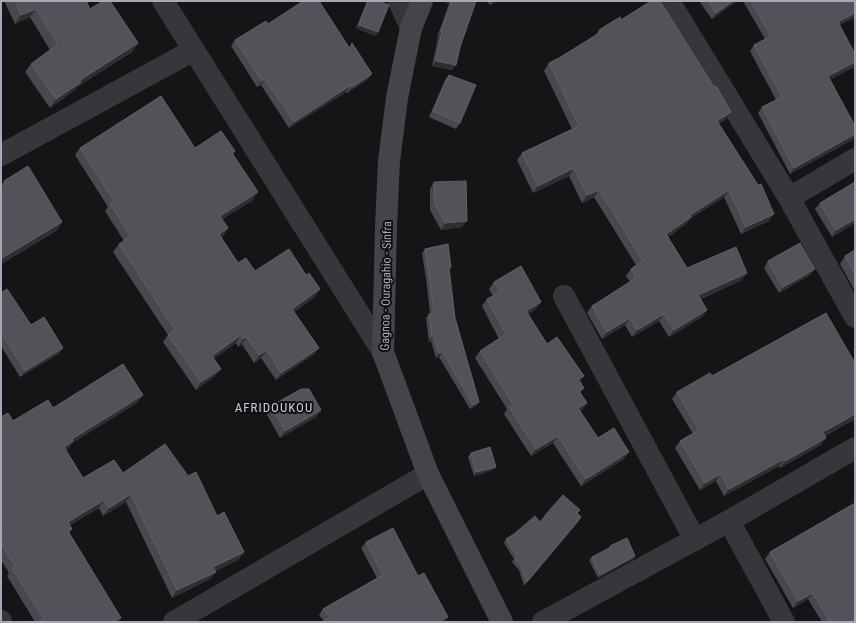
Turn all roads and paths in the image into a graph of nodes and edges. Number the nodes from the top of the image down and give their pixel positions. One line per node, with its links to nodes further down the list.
1 (163, 1): 6 (street)
2 (399, 1): 5 (street)
3 (422, 1): 5 (main road, Gagnoa - Ouragahio - Sinfra)
4 (669, 1): 9 (street)
5 (411, 28): 12 (main road, Gagnoa - Ouragahio - Sinfra)
6 (194, 50): 7 (street); 12 (street)
7 (1, 155)
8 (855, 159): 9 (street)
9 (789, 198): 11 (street)
10 (564, 296): 16 (street)
11 (855, 317)
12 (383, 352): 14 (main road, Gagnoa - Ouragahio - Sinfra)
13 (855, 448): 15 (street)
14 (428, 474): 17 (street); 18 (main road, Gagnoa - Ouragahio - Sinfra)
15 (729, 521): 16 (street); 20 (street)
16 (695, 540): 19 (street)
17 (174, 622)
18 (502, 622)
19 (543, 622)
20 (784, 622)

